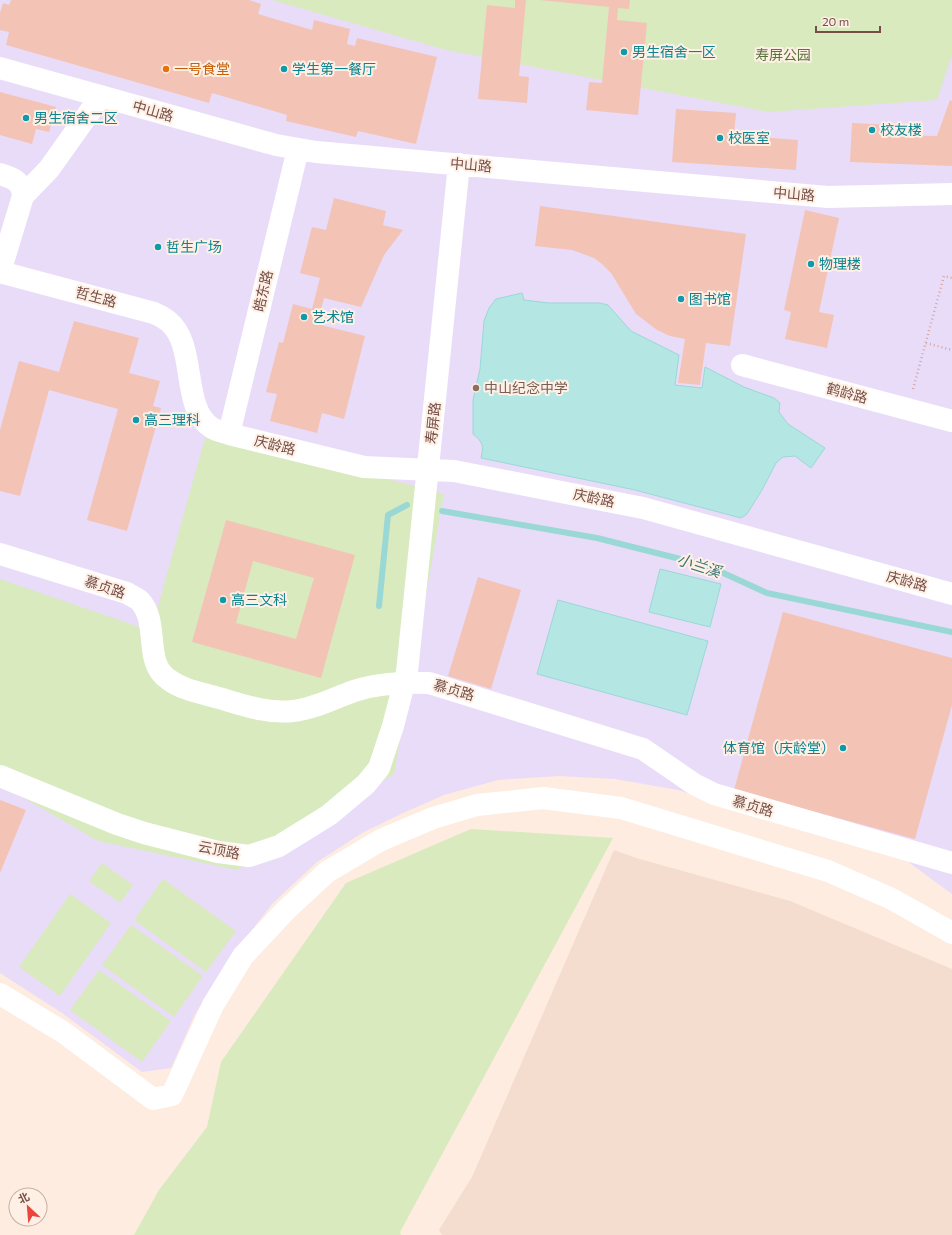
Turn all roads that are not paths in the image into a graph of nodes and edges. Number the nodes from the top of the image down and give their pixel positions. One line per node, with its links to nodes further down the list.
1 (0, 68): 2 (street, 中山路)
2 (101, 96): 3 (street, 中山路); 7 (street)
3 (298, 149): 4 (street, 中山路); 11 (street, 皓东路)
4 (459, 164): 6 (street, 中山路); 12 (street, 寿屏路)
5 (0, 174): 7 (street)
6 (952, 194)
7 (23, 196): 8 (street, 哲生路)
8 (0, 273): 11 (street, 哲生路)
9 (742, 365): 10 (street, 鹤龄路)
10 (952, 421)
11 (229, 434): 12 (street, 庆龄路)
12 (428, 469): 14 (street, 庆龄路); 15 (street, 寿屏路)
13 (0, 554): 15 (street, 慕贞路)
14 (952, 594)
15 (405, 682): 16 (street, 云顶路); 17 (street, 慕贞路)
16 (0, 776)
17 (952, 863)
18 (952, 933): 19 (street)
19 (0, 994)

